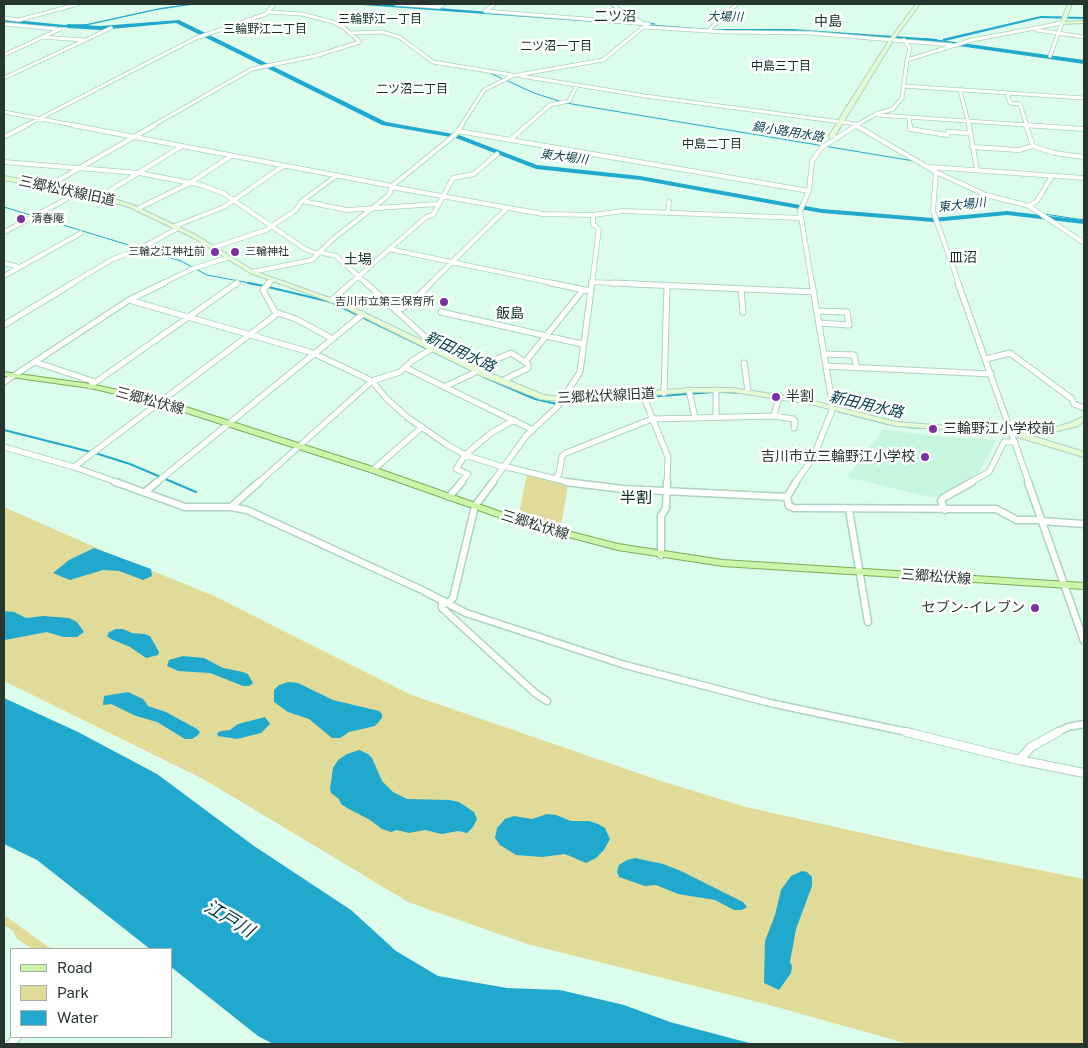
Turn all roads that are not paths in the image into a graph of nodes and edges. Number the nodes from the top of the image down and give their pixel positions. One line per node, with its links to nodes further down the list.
1 (73, 4): 13 (street)
2 (78, 4): 13 (street)
3 (274, 4): 11 (street)
4 (396, 4): 5 (street)
5 (444, 4)
6 (495, 4): 17 (street)
7 (613, 4): 17 (street)
8 (737, 4): 19 (street)
9 (918, 4): 26 (street)
10 (1070, 4): 14 (street)
11 (268, 12): 22 (street); 43 (street)
12 (4, 18): 13 (street)
13 (15, 19)
14 (1063, 19): 15 (street); 21 (street); 23 (street)
15 (1084, 22)
16 (4, 24): 25 (street)
17 (645, 25): 19 (street); 26 (street); 33 (street)
18 (111, 28): 27 (street)
19 (710, 29): 20 (street)
20 (763, 29)
21 (1034, 30): 23 (street); 29 (street)
22 (350, 33): 33 (street); 52 (street)
23 (1058, 33): 24 (street); 31 (street)
24 (1084, 36)
25 (43, 38): 27 (street); 30 (street)
26 (893, 38): 28 (street); 45 (street)
27 (85, 40): 34 (street)
28 (904, 40): 29 (street); 32 (street)
29 (954, 46): 32 (street)
30 (4, 55)
31 (1050, 56)
32 (907, 60): 36 (street)
33 (515, 75): 35 (street); 50 (street)
34 (4, 78)
35 (577, 85): 45 (street); 54 (street)
36 (903, 86): 37 (street); 41 (street)
37 (960, 90): 38 (street); 44 (street)
38 (1007, 93): 39 (street); 47 (street)
39 (1084, 98)
40 (4, 112): 43 (street)
41 (874, 115): 42 (street); 46 (street)
42 (909, 117): 44 (street); 49 (street)
43 (39, 119): 51 (street); 52 (street)
44 (966, 121): 47 (street); 49 (street)
45 (841, 122): 46 (street); 53 (street)
46 (856, 125): 53 (street); 63 (street)
47 (1027, 125): 48 (street); 56 (street)
48 (1084, 129)
49 (970, 133): 57 (street)
50 (456, 134): 54 (street); 74 (street)
51 (4, 137)
52 (133, 137): 55 (street); 64 (street)
53 (833, 139): 75 (street)
54 (510, 140): 75 (street)
55 (182, 146): 59 (street); 67 (street)
56 (1033, 146): 57 (street); 60 (street)
57 (972, 147): 65 (street)
58 (497, 154): 78 (street)
59 (231, 156): 62 (street); 72 (street)
60 (1084, 156)
61 (4, 162): 64 (street)
62 (283, 166): 68 (street); 79 (street)
63 (928, 167): 65 (street); 66 (street)
64 (79, 168): 67 (street); 73 (street)
65 (977, 170): 69 (street)
66 (936, 172): 83 (street); 131 (street)
67 (139, 173): 72 (street); 77 (street)
68 (336, 176): 74 (street); 80 (street)
69 (1052, 176): 71 (street); 83 (street)
70 (4, 178): 73 (street, 三郷松伏線旧道)
71 (1084, 178)
72 (190, 183): 79 (street); 85 (street)
73 (48, 186): 76 (street, 三郷松伏線旧道)
74 (391, 186): 78 (street); 86 (street)
75 (809, 191): 89 (street)
76 (80, 192): 77 (street, 三郷松伏線旧道); 92 (street)
77 (101, 196): 85 (street, 三郷松伏線旧道)
78 (444, 196): 82 (street); 84 (street)
79 (234, 200): 90 (street); 91 (street)
80 (302, 200): 86 (street); 90 (street)
81 (669, 202): 87 (street)
82 (438, 204): 86 (street); 96 (street)
83 (1029, 206): 94 (street)
84 (507, 208): 88 (street); 100 (street)
85 (137, 209): 91 (street, 三郷松伏線旧道)
86 (370, 209): 97 (street)
87 (668, 213): 88 (street); 89 (street)
88 (593, 216): 106 (street)
89 (801, 218): 112 (street)
90 (272, 226): 95 (street); 97 (street)
91 (177, 227): 95 (street, 三郷松伏線旧道); 123 (street)
92 (4, 232)
93 (82, 232): 101 (street)
94 (1084, 242)
95 (212, 248): 98 (street, 三郷松伏線旧道)
96 (389, 249): 100 (street); 104 (street)
97 (319, 253): 102 (street); 104 (street)
98 (227, 258): 102 (street, 三郷松伏線旧道); 113 (street)
99 (4, 263): 101 (street)
100 (452, 263): 110 (street); 116 (street)
101 (19, 268): 103 (street)
102 (252, 272): 105 (street, 三郷松伏線旧道)
103 (4, 276)
104 (359, 277): 114 (street); 116 (street)
105 (272, 280): 114 (street, 三郷松伏線旧道); 119 (street)
106 (591, 282): 108 (street); 111 (street)
107 (237, 283): 121 (street)
108 (666, 285): 109 (street); 150 (street)
109 (741, 289): 112 (street); 118 (street)
110 (583, 290): 111 (street); 125 (street)
111 (590, 291): 127 (street)
112 (814, 292): 115 (street)
113 (130, 300): 121 (street); 132 (street)
114 (332, 300): 120 (street, 三郷松伏線旧道)
115 (817, 310): 122 (street); 122 (street)
116 (396, 311): 128 (street)
117 (441, 312): 125 (street)
118 (743, 312)
119 (277, 314): 124 (street); 126 (street)
120 (361, 315): 126 (street); 128 (street, 三郷松伏線旧道)
121 (188, 317): 124 (street); 145 (street)
122 (819, 323): 130 (street)
123 (4, 326)
124 (250, 334): 129 (street); 153 (street)
125 (544, 336): 127 (street); 133 (street)
126 (331, 338): 129 (street)
127 (582, 344): 154 (street)
128 (432, 350): 136 (street); 138 (street, 三郷松伏線旧道)
129 (313, 353): 142 (street); 163 (street)
130 (824, 354): 135 (street); 137 (street)
131 (986, 359): 140 (street); 155 (street)
132 (35, 362): 141 (street); 145 (street)
133 (525, 362): 138 (street); 143 (street)
134 (744, 363): 149 (street)
135 (826, 366): 137 (street); 156 (street)
136 (406, 368): 142 (street); 146 (street)
137 (857, 368): 140 (street)
138 (476, 371): 143 (street, 三郷松伏線旧道); 146 (street)
139 (4, 374): 141 (main road, 三郷松伏線)
140 (991, 374): 167 (street)
141 (14, 376): 144 (street); 145 (main road, 三郷松伏線)
142 (372, 381): 164 (street); 169 (street)
143 (502, 381): 154 (street, 三郷松伏線旧道)
144 (4, 382)
145 (92, 384): 153 (main road, 三郷松伏線)
146 (444, 387): 162 (street)
147 (689, 392): 148 (street, 三郷松伏線旧道); 150 (street, 三郷松伏線旧道); 159 (street)
148 (717, 392): 149 (street, 三郷松伏線旧道); 158 (street)
149 (748, 392): 152 (street, 三郷松伏線旧道)
150 (667, 394): 151 (street, 三郷松伏線旧道)
151 (643, 397): 154 (street, 三郷松伏線旧道); 161 (street)
152 (778, 398): 156 (street, 三郷松伏線旧道); 157 (street)
153 (161, 402): 163 (main road, 三郷松伏線); 174 (street)
154 (561, 403): 166 (street)
155 (1084, 408)
156 (832, 409): 167 (street, 三郷松伏線旧道); 180 (street)
157 (774, 416): 158 (street); 165 (street)
158 (716, 417): 159 (street)
159 (695, 418): 161 (street)
160 (1084, 418): 167 (street)
161 (652, 419): 176 (street); 177 (street)
162 (514, 420): 166 (street); 171 (street)
163 (227, 423): 169 (main road, 三郷松伏線); 178 (street)
164 (422, 427): 171 (street); 175 (street)
165 (794, 428)
166 (532, 430): 173 (street)
167 (1012, 433): 168 (street); 172 (street)
168 (1015, 442): 184 (street); 185 (street)
169 (298, 446): 175 (main road, 三郷松伏線); 182 (street)
170 (4, 447): 174 (street)
171 (465, 455): 173 (street); 179 (street)
172 (1084, 455)
173 (503, 466): 176 (street); 181 (street)
174 (74, 467): 178 (street)
175 (372, 470): 179 (main road, 三郷松伏線)
176 (555, 479): 177 (street)
177 (668, 491): 180 (street); 187 (street)
178 (145, 492): 182 (street)
179 (449, 497): 181 (main road, 三郷松伏線)
180 (787, 497): 183 (street)
181 (474, 506): 187 (main road, 三郷松伏線); 191 (street)
182 (231, 507): 191 (street)
183 (849, 510): 184 (street); 188 (street)
184 (945, 510): 185 (street)
185 (1042, 520): 186 (street); 189 (street)
186 (1084, 524)
187 (661, 554): 188 (main road, 三郷松伏線)
188 (860, 572): 189 (main road, 三郷松伏線); 192 (street)
189 (1064, 585): 190 (main road, 三郷松伏線); 193 (street)
190 (1084, 586)
191 (445, 602): 194 (street); 196 (street)
192 (868, 622)
193 (1084, 641)
194 (547, 701)
195 (1084, 724): 196 (street)
196 (1019, 760): 197 (street)
197 (1084, 773)

